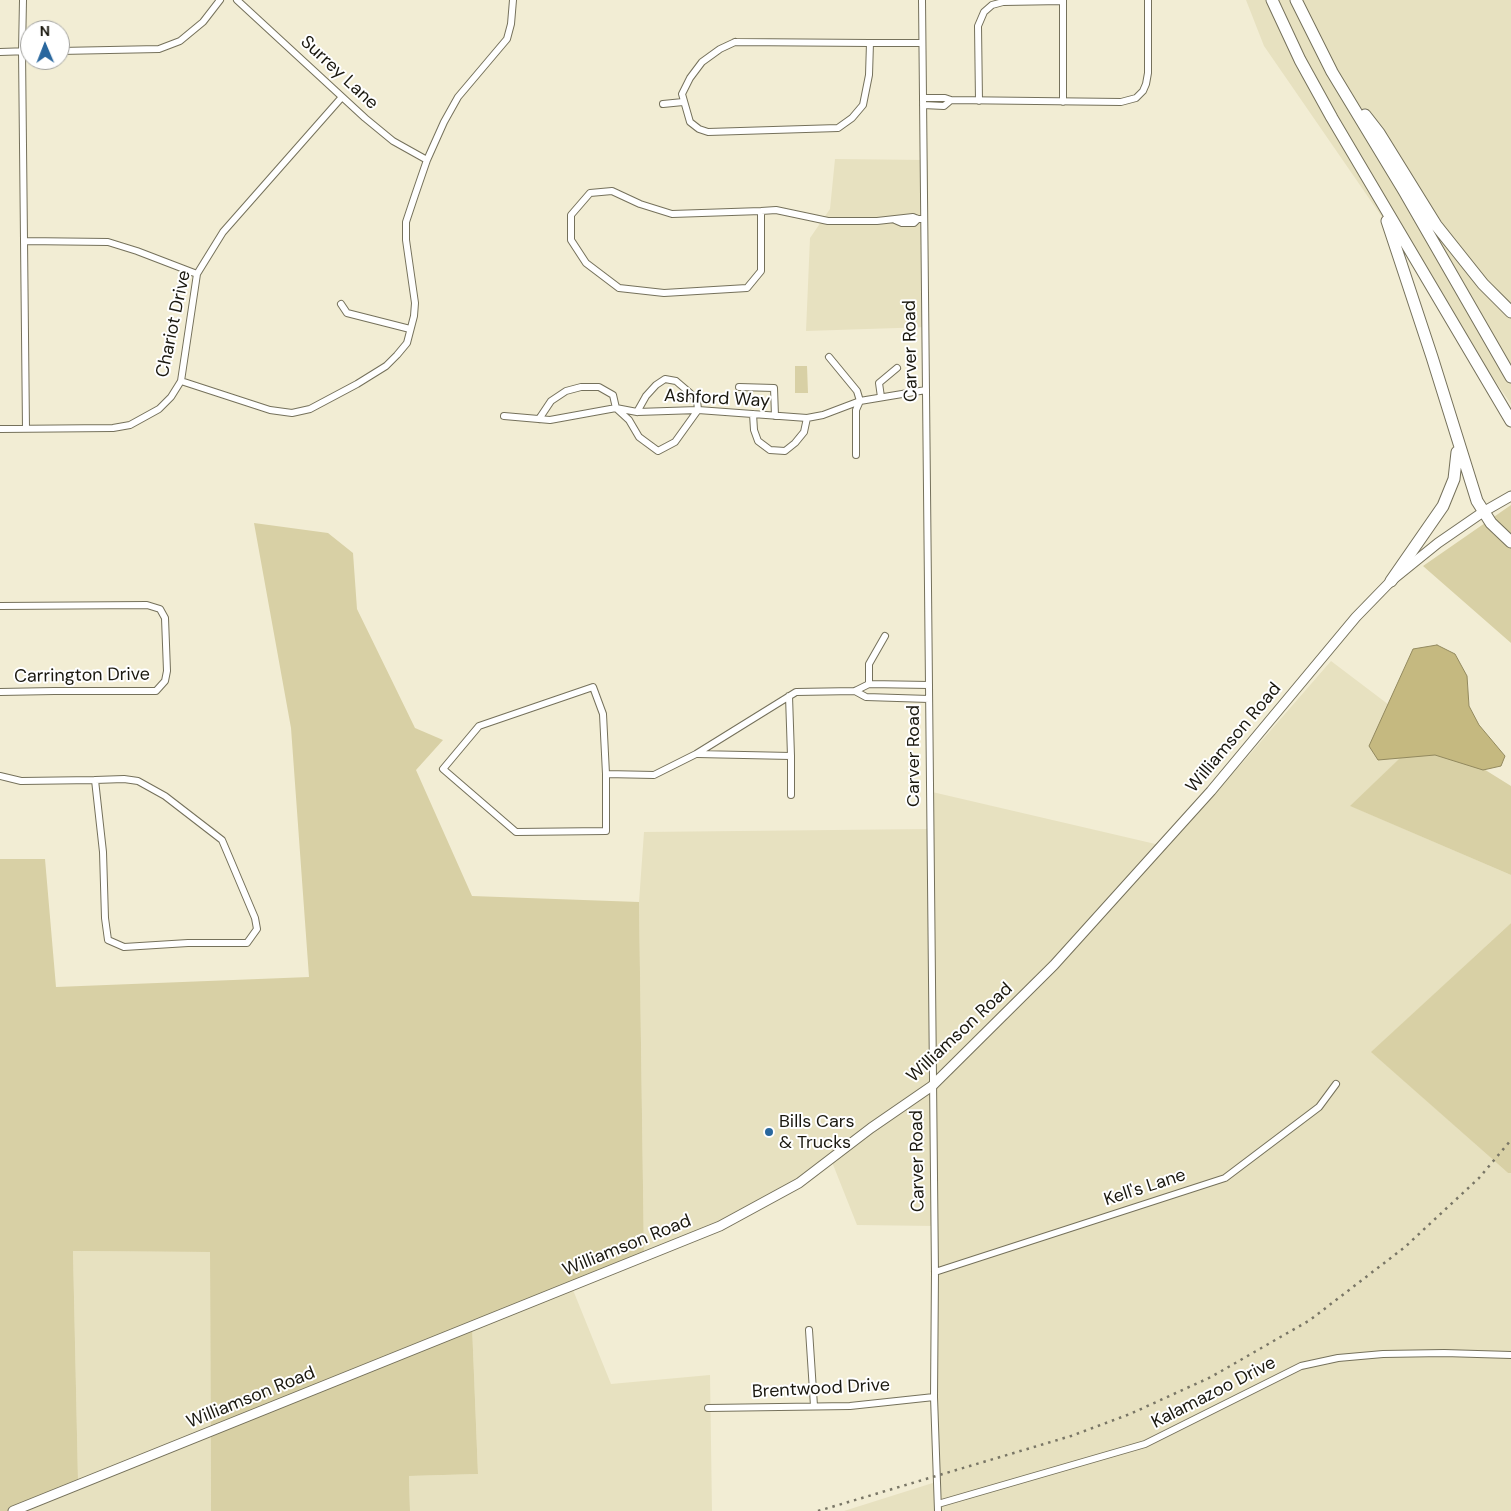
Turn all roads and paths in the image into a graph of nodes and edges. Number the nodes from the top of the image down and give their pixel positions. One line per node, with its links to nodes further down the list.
1 (24, 0): 10 (street)
2 (220, 0): 13 (street)
3 (237, 0): 18 (street, Surrey Lane)
4 (513, 0): 26 (street)
5 (922, 0): 12 (street, Carver Road)
6 (1148, 0): 23 (street)
7 (1272, 0): 27 (highway)
8 (1296, 0): 17 (highway)
9 (1063, 1): 21 (street); 23 (street)
10 (23, 20)
11 (870, 43): 12 (street); 22 (street); 22 (street)
12 (922, 43): 19 (street, Carver Road)
13 (70, 51)
14 (0, 52): 15 (street)
15 (20, 52)
16 (22, 70): 30 (street)
17 (1332, 72): 33 (highway); 37 (highway)
18 (342, 97): 26 (street, Surrey Lane); 31 (street, Chariot Drive)
19 (923, 98): 20 (street); 25 (street, Carver Road)
20 (951, 100): 21 (street); 25 (street)
21 (979, 101): 23 (street)
22 (683, 102): 24 (street)
23 (1063, 102)
24 (663, 104)
25 (923, 105): 29 (street, Carver Road)
26 (428, 160): 34 (street)
27 (1377, 195): 51 (highway); 54 (highway)
28 (761, 211): 28 (street); 29 (street)
29 (920, 219): 40 (street, Carver Road)
30 (24, 241): 31 (street); 53 (street)
31 (197, 274): 38 (street, Chariot Drive)
32 (341, 304): 34 (street)
33 (1511, 312)
34 (410, 329): 38 (street)
35 (829, 357): 42 (street)
36 (897, 368): 41 (street)
37 (1511, 377)
38 (181, 381): 53 (street, Chariot Drive)
39 (739, 387): 48 (street)
40 (926, 390): 41 (street, Ashford Way); 63 (street, Carver Road)
41 (881, 397): 42 (street, Ashford Way)
42 (860, 401): 49 (street, Ashford Way); 55 (street)
43 (616, 408): 44 (street); 45 (street, Ashford Way); 50 (street, Ashford Way); 50 (street)
44 (698, 410): 45 (street, Ashford Way); 45 (street); 46 (street, Ashford Way)
45 (637, 412)
46 (754, 414): 48 (street, Ashford Way); 49 (street)
47 (504, 416): 50 (street, Ashford Way)
48 (775, 416): 49 (street, Ashford Way)
49 (807, 418)
50 (539, 419)
51 (1511, 421)
52 (0, 429): 53 (street, Chariot Drive)
53 (26, 429)
54 (1458, 443): 57 (highway); 59 (highway)
55 (856, 455)
56 (1511, 496): 57 (main road, Williamson Road)
57 (1483, 512): 58 (highway); 59 (main road, Williamson Road)
58 (1511, 542)
59 (1391, 581): 75 (main road, Williamson Road)
60 (0, 606): 65 (street, Carrington Drive)
61 (884, 636): 62 (street)
62 (869, 684): 63 (street); 64 (street)
63 (929, 684): 67 (street, Carver Road)
64 (855, 691): 66 (street); 67 (street)
65 (0, 692)
66 (789, 696): 68 (street); 69 (street)
67 (929, 699): 75 (street, Carver Road)
68 (696, 754): 69 (street); 70 (street)
69 (791, 756): 73 (street)
70 (606, 774): 70 (street)
71 (0, 776): 72 (street)
72 (95, 780): 72 (street)
73 (791, 795)
74 (1336, 1084): 76 (street, Kell's Lane)
75 (932, 1086): 76 (street, Carver Road); 83 (main road, Williamson Road)
76 (935, 1272): 79 (street, Carver Road)
77 (809, 1330): 80 (street)
78 (1511, 1356): 82 (street, Kalamazoo Drive)
79 (934, 1397): 80 (street, Brentwood Drive); 82 (street, Carver Road)
80 (814, 1406): 81 (street, Brentwood Drive)
81 (708, 1408)
82 (938, 1508)
83 (12, 1511)

